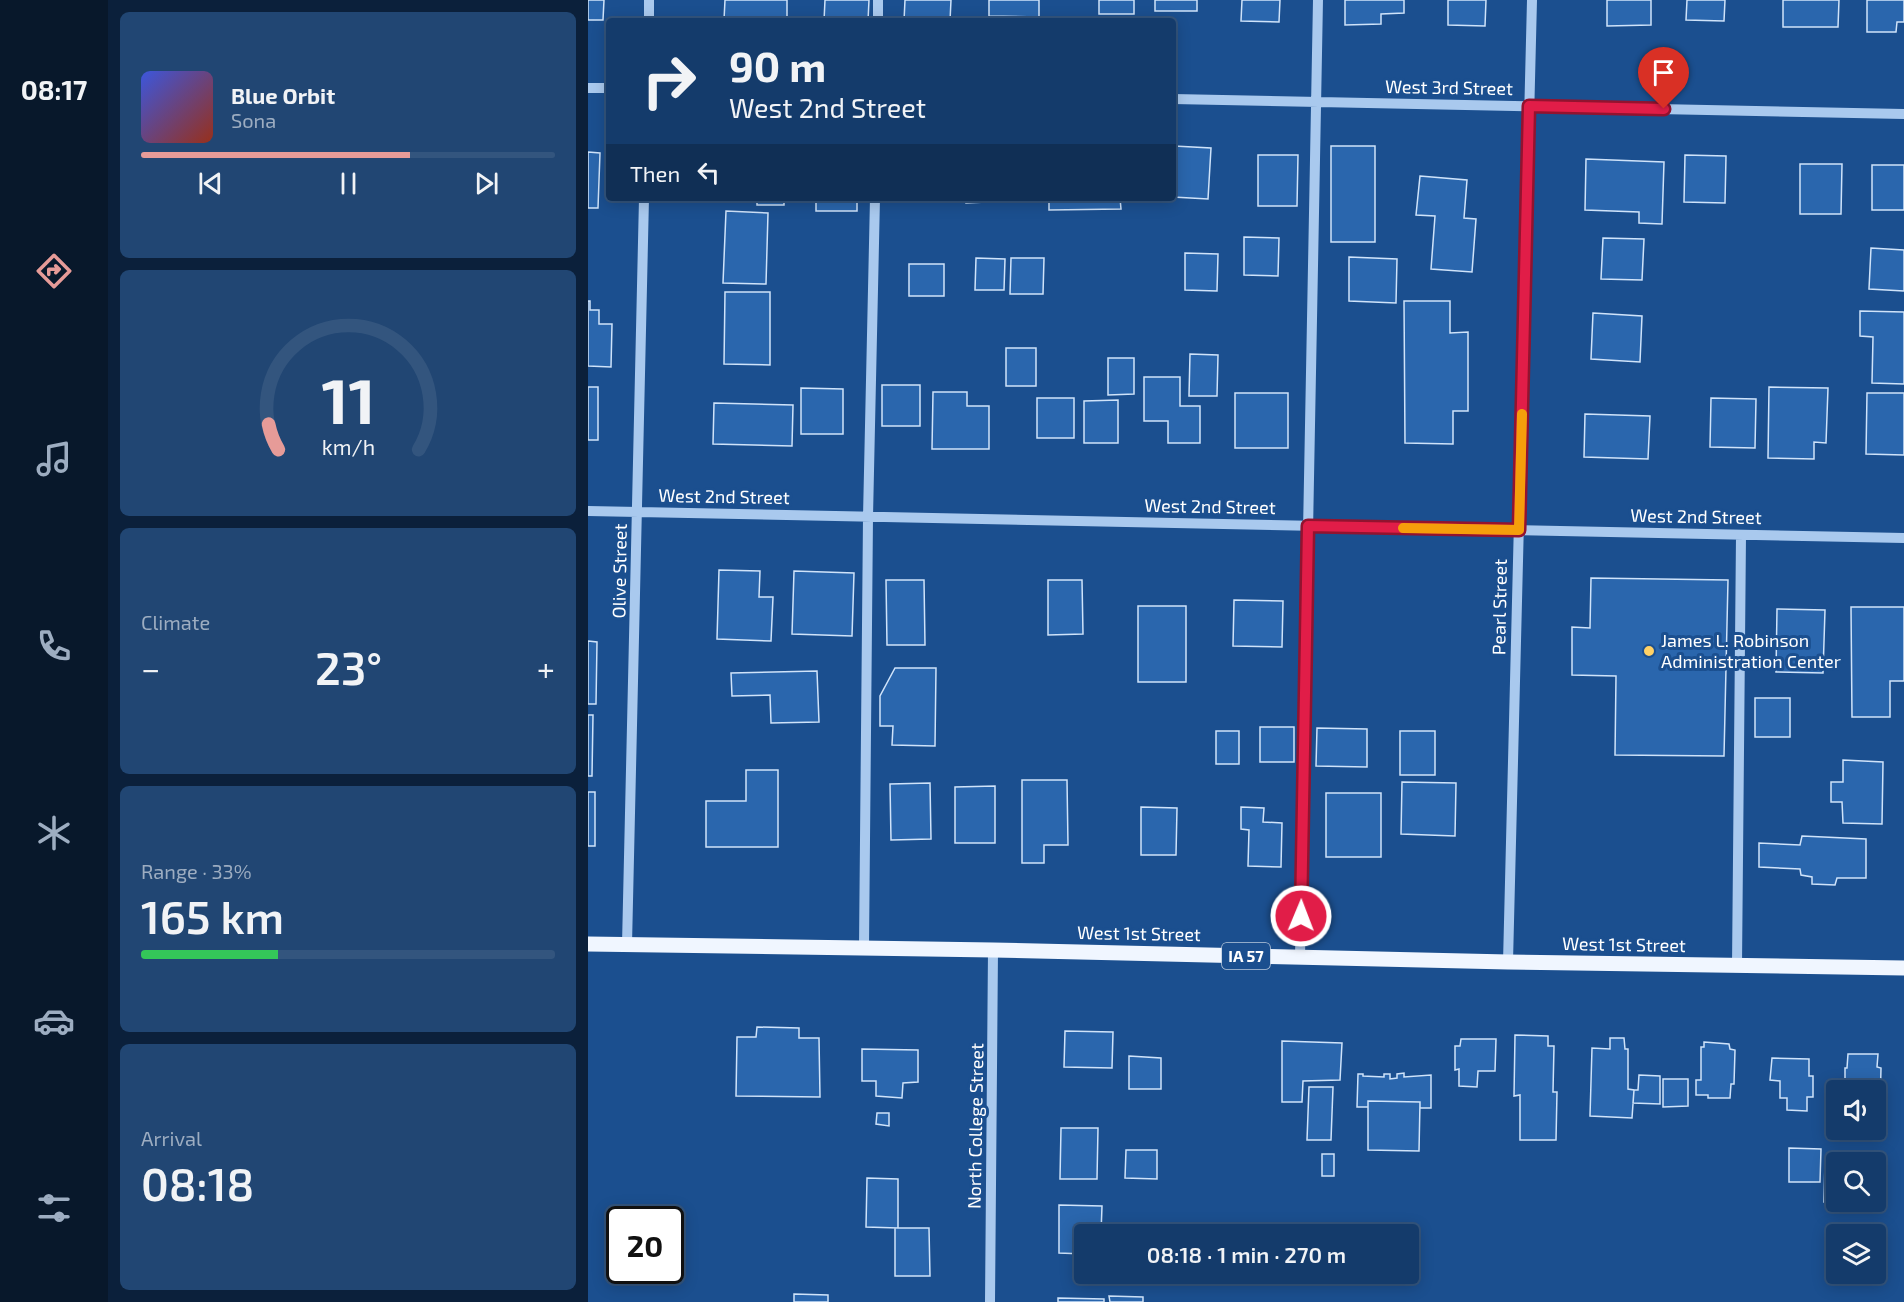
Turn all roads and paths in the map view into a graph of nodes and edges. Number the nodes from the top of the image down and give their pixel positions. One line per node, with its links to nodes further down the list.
1 (649, 0): 5 (street)
2 (878, 0): 6 (street)
3 (1318, 0): 10 (street)
4 (1532, 0): 11 (street, Pearl Street)
5 (649, 18)
6 (878, 18)
7 (588, 88): 8 (street)
8 (606, 88)
9 (1176, 99): 10 (street, West 3rd Street)
10 (1317, 102): 11 (street, West 3rd Street); 18 (street)
11 (1529, 106): 12 (street, West 3rd Street); 19 (street, Pearl Street)
12 (1904, 114)
13 (645, 201): 16 (street, Olive Street)
14 (875, 201): 17 (street)
15 (588, 511): 16 (street, West 2nd Street)
16 (637, 512): 17 (street, West 2nd Street); 23 (street, Olive Street)
17 (868, 517): 18 (street, West 2nd Street); 24 (street)
18 (1308, 526): 19 (street, West 2nd Street); 26 (street)
19 (1519, 530): 20 (street, West 2nd Street); 27 (street, Pearl Street)
20 (1741, 535): 21 (street, West 2nd Street); 28 (street)
21 (1904, 538)
22 (588, 944): 23 (main road, West 1st Street / IA 57)
23 (627, 945): 24 (main road, West 1st Street / IA 57)
24 (864, 948): 25 (main road, West 1st Street / IA 57)
25 (993, 950): 26 (main road, West 1st Street / IA 57); 30 (street, North College Street)
26 (1300, 957): 27 (main road, West 1st Street / IA 57)
27 (1508, 962): 28 (main road, West 1st Street / IA 57)
28 (1737, 966): 29 (main road, West 1st Street / IA 57)
29 (1904, 968)
30 (990, 1302)

